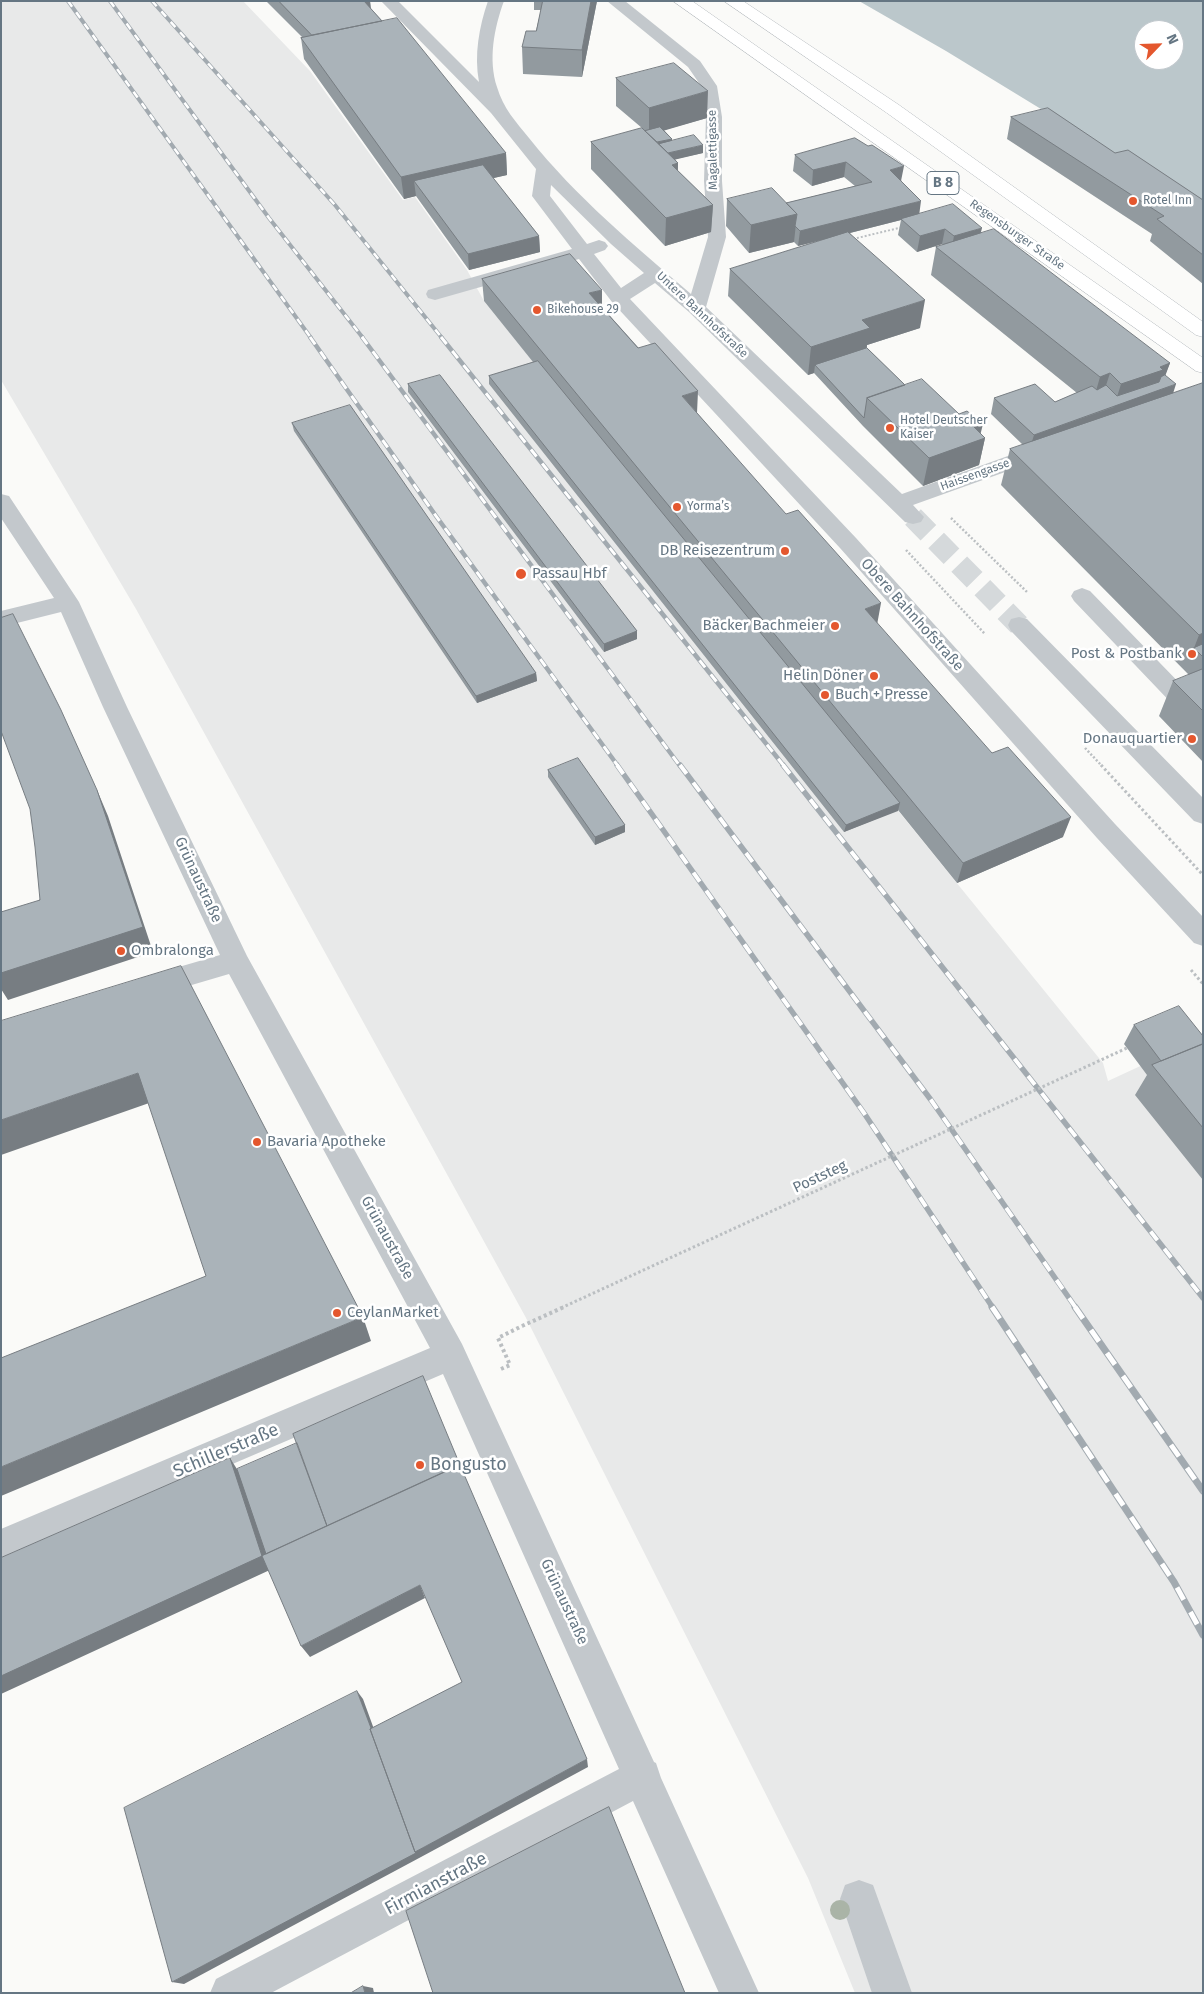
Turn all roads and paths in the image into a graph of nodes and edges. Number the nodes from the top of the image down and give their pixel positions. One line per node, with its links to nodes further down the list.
1 (389, 1): 6 (street)
2 (496, 1): 6 (street)
3 (615, 1): 15 (street, Magalettigasse)
4 (681, 1): 17 (main road, Regensburger Straße / B 8)
5 (732, 1): 16 (main road, B 8)
6 (497, 109): 7 (street, Untere Bahnhofstraße)
7 (545, 170): 9 (street, Untere Bahnhofstraße); 11 (street, Obere Bahnhofstraße)
8 (903, 226): 10 (path)
9 (617, 240): 11 (street); 12 (street, Untere Bahnhofstraße)
10 (847, 240)
11 (583, 252): 13 (street); 14 (street, Obere Bahnhofstraße)
12 (657, 273): 14 (street); 15 (street, Untere Bahnhofstraße)
13 (435, 294)
14 (619, 298): 31 (street, Obere Bahnhofstraße)
15 (696, 308): 20 (street, Untere Bahnhofstraße)
16 (1203, 331)
17 (1203, 367)
18 (1059, 445): 20 (street, Haissengasse)
19 (1, 501): 23 (street, Grünaustraße)
20 (905, 510)
21 (902, 546): 26 (path)
22 (1082, 596): 27 (street)
23 (68, 602): 24 (street); 32 (street, Grünaustraße)
24 (1, 620)
25 (1019, 625): 29 (street)
26 (987, 637)
27 (1186, 704)
28 (1083, 745): 30 (path)
29 (1203, 814)
30 (1203, 875)
31 (1203, 935)
32 (236, 961): 33 (street); 36 (street, Grünaustraße)
33 (123, 994)
34 (1127, 1048): 35 (path, Poststeg, bridge)
35 (522, 1326)
36 (451, 1355): 37 (street, Schillerstraße); 38 (street, Grünaustraße)
37 (1, 1546)
38 (643, 1776): 40 (street, Firmianstraße); 41 (street, Grünaustraße)
39 (858, 1899): 42 (street)
40 (230, 1993)
41 (739, 1993)
42 (892, 1993)

